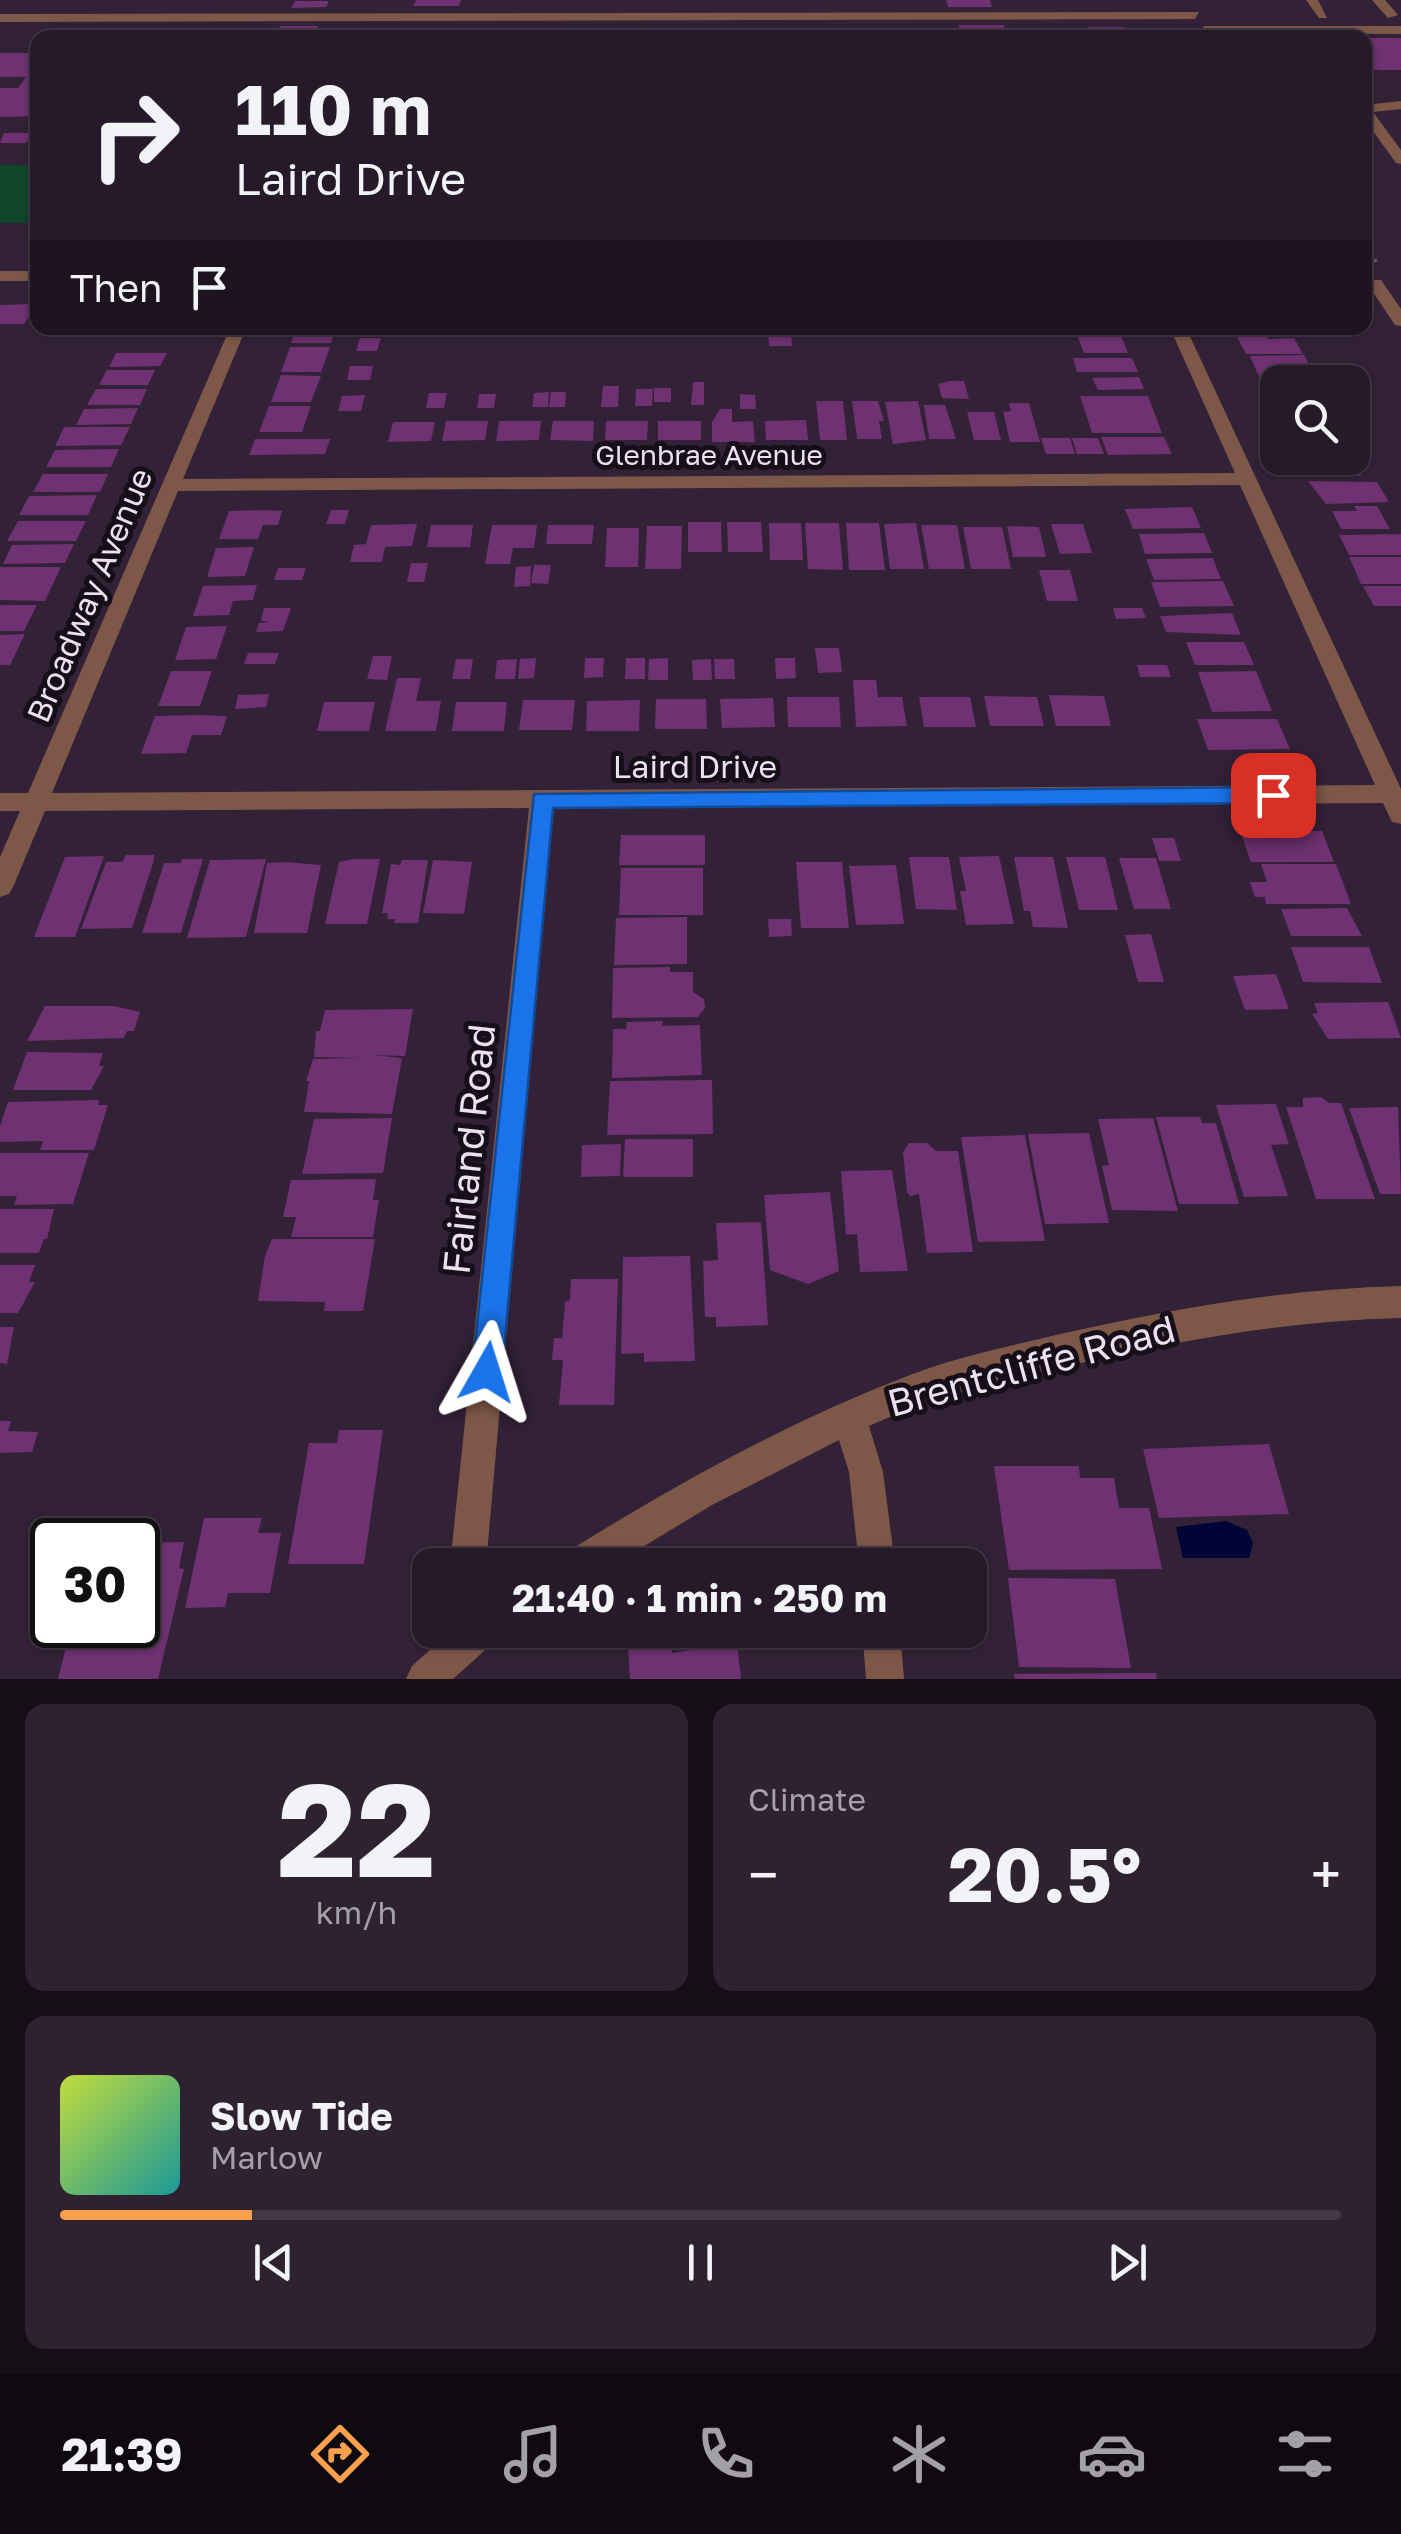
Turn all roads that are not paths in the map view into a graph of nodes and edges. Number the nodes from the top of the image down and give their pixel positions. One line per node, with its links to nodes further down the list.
1 (120, 0): 13 (street)
2 (374, 0): 11 (street)
3 (1032, 0): 10 (street)
4 (1186, 0): 8 (street)
5 (1312, 0): 9 (street)
6 (1378, 0): 7 (street)
7 (1392, 14)
8 (1195, 15): 10 (street); 16 (street)
9 (1323, 15)
10 (1039, 16): 11 (street); 15 (street)
11 (366, 17): 13 (street); 14 (street)
12 (0, 18): 13 (street)
13 (107, 18)
14 (361, 30)
15 (1045, 30)
16 (1204, 30)
17 (1401, 30): 18 (street)
18 (1372, 31)
19 (1383, 92): 20 (street)
20 (1401, 92)
21 (1401, 105): 22 (street)
22 (1372, 109)
23 (1372, 120): 24 (street)
24 (1401, 160)
25 (0, 276): 26 (street)
26 (30, 276)
27 (1374, 277): 28 (street); 29 (street)
28 (1394, 284)
29 (1401, 322)
30 (235, 335): 33 (street, Broadway Avenue)
31 (1181, 335): 32 (street)
32 (1247, 479): 33 (street, Glenbrae Avenue); 37 (street)
33 (171, 484): 35 (street, Broadway Avenue)
34 (542, 800): 35 (street, Laird Drive); 37 (street, Laird Drive); 41 (street, Fairland Road)
35 (36, 801): 36 (street, Laird Drive); 38 (street, Broadway Avenue)
36 (0, 802)
37 (1396, 805)
38 (0, 887)
39 (1401, 1302): 40 (street, Brentcliffe Road)
40 (850, 1419): 42 (street, Brentcliffe Road); 43 (street)
41 (470, 1548)
42 (609, 1548)
43 (875, 1548)
44 (460, 1648): 46 (street)
45 (883, 1648): 47 (street)
46 (426, 1679)
47 (885, 1679)

